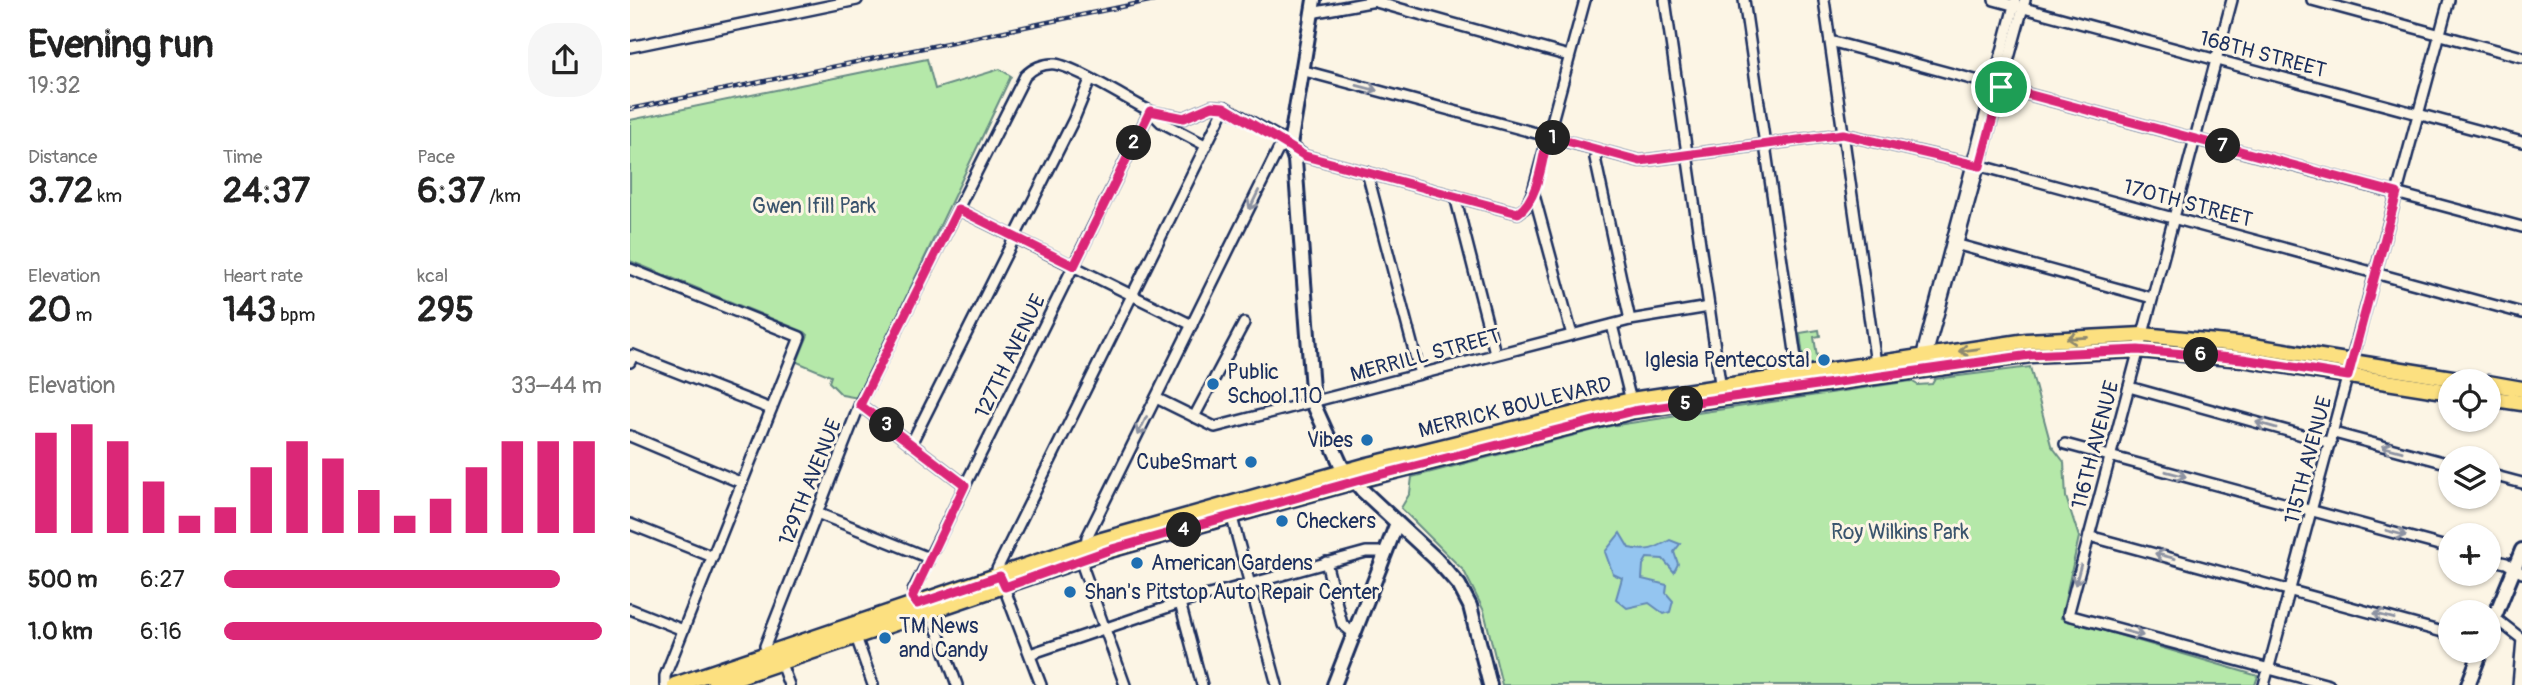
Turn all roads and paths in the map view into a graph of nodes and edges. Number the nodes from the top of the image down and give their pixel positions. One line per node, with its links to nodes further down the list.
1 (857, 0): 16 (street)
2 (1314, 0): 13 (main road)
3 (1585, 0): 17 (street)
4 (1665, 0): 34 (street)
5 (1744, 0): 30 (street)
6 (1824, 0): 15 (street)
7 (1994, 0): 12 (street, 168TH STREET)
8 (2232, 0): 19 (street, 116TH AVENUE)
9 (2312, 0): 14 (street)
10 (2449, 0): 14 (street, 115TH AVENUE)
11 (1379, 1): 13 (street); 17 (street)
12 (2019, 3): 19 (street, 168TH STREET); 22 (street)
13 (1311, 13): 20 (main road)
14 (2439, 34): 18 (street); 25 (street, 115TH AVENUE)
15 (1830, 41): 22 (street); 26 (street)
16 (630, 47)
17 (1569, 56): 27 (street)
18 (2522, 57)
19 (2217, 60): 25 (street, 168TH STREET); 28 (street, 116TH AVENUE)
20 (1301, 70): 27 (street, one-way to 27); 32 (main road)
21 (1090, 80): 24 (street); 40 (street, 129TH AVENUE); 43 (street)
22 (1997, 86): 28 (street); 35 (street)
23 (1224, 107): 24 (street); 31 (street); 32 (street)
24 (1150, 111): 31 (street); 45 (street, 127TH AVENUE)
25 (2418, 113): 29 (street, 168TH STREET); 38 (street, 115TH AVENUE)
26 (1843, 134): 30 (street); 35 (street, 170TH STREET); 63 (street)
27 (1548, 136): 33 (street); 37 (street)
28 (2195, 139): 38 (street); 41 (street, 116TH AVENUE)
29 (2522, 142)
30 (1765, 144): 34 (street); 68 (street)
31 (1205, 145): 48 (street)
32 (1290, 145): 36 (street); 54 (street, one-way to 54); 76 (main road)
33 (1598, 150): 34 (street); 52 (street)
34 (1687, 155): 50 (street)
35 (1976, 165): 41 (street, 170TH STREET); 44 (street)
36 (1367, 172): 39 (street); 66 (street)
37 (1533, 191): 39 (street); 56 (street)
38 (2397, 193): 42 (street); 47 (street, 115TH AVENUE)
39 (1455, 196): 60 (street)
40 (958, 209): 43 (street); 78 (street, 129TH AVENUE)
41 (2174, 218): 47 (street, 170TH STREET); 49 (street, 116TH AVENUE)
42 (2522, 227)
43 (1015, 237): 45 (street); 84 (street)
44 (1955, 244): 49 (street); 61 (street)
45 (1074, 266): 48 (street); 92 (street, 127TH AVENUE)
46 (630, 269): 80 (street)
47 (2376, 273): 51 (street, 170TH STREET); 64 (street, 115TH AVENUE)
48 (1131, 294): 54 (street); 108 (street)
49 (2152, 298): 57 (street, 116TH AVENUE)
50 (1709, 307): 52 (street, MERRILL STREET); 73 (street)
51 (2522, 313)
52 (1630, 320): 55 (street, MERRILL STREET)
53 (1244, 323): 81 (street)
54 (1192, 325): 74 (street)
55 (1612, 325): 56 (street, MERRILL STREET); 79 (street)
56 (1572, 335): 60 (street, MERRILL STREET)
57 (2143, 335): 58 (street, 116TH AVENUE); 59 (main road, MERRICK BOULEVARD); 61 (main road, MERRICK BOULEVARD, one-way to 61)
58 (2138, 350): 59 (main road, MERRICK BOULEVARD); 65 (main road, MERRICK BOULEVARD); 70 (street, 116TH AVENUE)
59 (2241, 352): 64 (main road, MERRICK BOULEVARD)
60 (1495, 354): 66 (street, MERRILL STREET)
61 (1926, 356): 63 (main road, MERRICK BOULEVARD); 65 (street)
62 (631, 358): 80 (street)
63 (1876, 364): 68 (main road, MERRICK BOULEVARD)
64 (2350, 368): 67 (main road, MERRICK BOULEVARD); 71 (main road, MERRICK BOULEVARD); 83 (street, 115TH AVENUE)
65 (1923, 372): 68 (main road, MERRICK BOULEVARD)
66 (1420, 374): 76 (street, MERRILL STREET)
67 (2438, 378)
68 (1800, 382): 73 (main road, MERRICK BOULEVARD)
69 (2501, 385): 72 (main road)
70 (2129, 387): 83 (street, one-way to 70); 86 (street, 116TH AVENUE)
71 (2438, 388)
72 (2522, 389)
73 (1722, 392): 79 (main road, MERRICK BOULEVARD)
74 (1156, 398): 81 (street, MERRILL STREET); 101 (street, one-way to 101)
75 (2501, 400): 77 (main road)
76 (1313, 402): 81 (street, MERRILL STREET); 88 (main road)
77 (2522, 403)
78 (860, 405): 84 (street); 95 (street, 129TH AVENUE)
79 (1632, 406): 88 (main road, MERRICK BOULEVARD)
80 (771, 409): 90 (street)
81 (1194, 417)
82 (630, 436): 90 (street)
83 (2333, 438): 87 (street, one-way to 83); 93 (street, 115TH AVENUE)
84 (911, 444): 92 (street)
85 (2065, 444): 86 (street)
86 (2110, 456): 93 (street, one-way to 93); 98 (street, 116TH AVENUE)
87 (2438, 461)
88 (1351, 477): 94 (main road, MERRICK BOULEVARD); 96 (main road)
89 (2501, 477): 91 (street)
90 (742, 483): 103 (street)
91 (2522, 483)
92 (965, 485): 104 (street, 127TH AVENUE)
93 (2312, 510): 99 (street, one-way to 99); 110 (street, 115TH AVENUE)
94 (1230, 511): 101 (main road, MERRICK BOULEVARD); 109 (street)
95 (817, 513): 104 (street); 123 (street, 129TH AVENUE)
96 (1397, 523): 102 (main road); 137 (main road)
97 (630, 524): 103 (street)
98 (2089, 536): 110 (street, one-way to 98); 125 (street, 116TH AVENUE, one-way to 125)
99 (2438, 545)
100 (2522, 550): 107 (main road)
101 (1085, 552): 108 (main road, MERRICK BOULEVARD); 116 (street)
102 (1384, 552): 105 (street); 120 (main road)
103 (713, 557): 117 (street)
104 (929, 558): 114 (street, 127TH AVENUE)
105 (1326, 562): 109 (street); 120 (street)
106 (2501, 564): 107 (street)
107 (2518, 571): 112 (main road)
108 (1003, 582): 114 (main road, MERRICK BOULEVARD); 122 (street)
109 (1250, 583): 111 (street); 136 (street)
110 (2290, 590): 119 (street, one-way to 110); 125 (street, 115TH AVENUE)
111 (1180, 603): 116 (street); 135 (street)
112 (2501, 606)
113 (630, 609): 117 (street)
114 (922, 609): 118 (main road, MERRICK BOULEVARD); 132 (street)
115 (2501, 623): 121 (street)
116 (1104, 628): 122 (street); 134 (street)
117 (683, 630): 128 (street)
118 (854, 630): 123 (main road, MERRICK BOULEVARD); 131 (street)
119 (2438, 631)
120 (1353, 634): 127 (main road)
121 (2522, 639): 141 (street)
122 (1030, 654): 133 (street)
123 (774, 657): 126 (main road, MERRICK BOULEVARD); 130 (street)
124 (2476, 663): 140 (main road)
125 (2268, 670): 138 (street, 115TH AVENUE); 139 (street)
126 (707, 682): 129 (main road, MERRICK BOULEVARD)
127 (1338, 684)
128 (665, 685)
129 (675, 685)
130 (789, 685)
131 (873, 685)
132 (957, 685)
133 (1041, 685)
134 (1125, 685)
135 (1202, 685)
136 (1277, 685)
137 (1490, 685)
138 (2264, 685)
139 (2329, 685)
140 (2468, 685)
141 (2518, 685)

